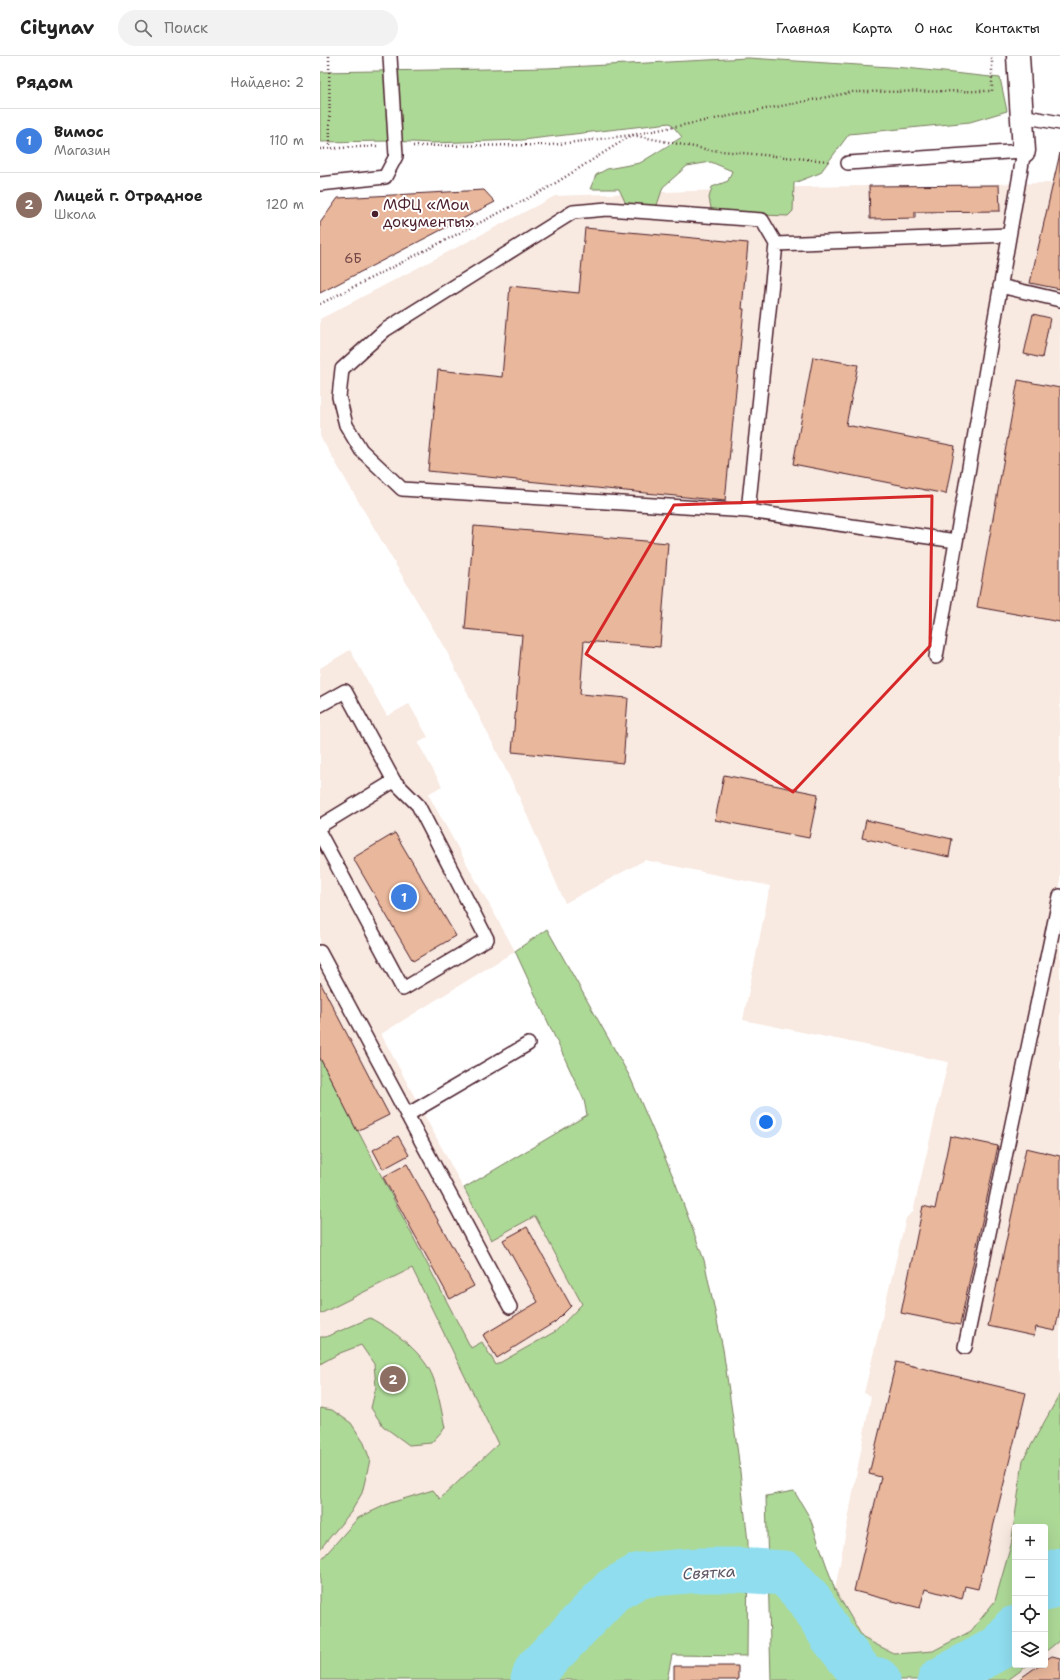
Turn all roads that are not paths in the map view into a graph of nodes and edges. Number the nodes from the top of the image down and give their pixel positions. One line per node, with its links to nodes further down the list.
1 (390, 56): 7 (lane)
2 (1018, 56): 3 (street)
3 (1022, 116): 4 (lane); 5 (street)
4 (1060, 123)
5 (1024, 151): 6 (lane); 8 (lane)
6 (848, 163)
7 (320, 184)
8 (1009, 235): 9 (lane); 10 (lane)
9 (776, 244): 12 (lane); 12 (lane)
10 (1000, 286): 11 (lane); 13 (lane)
11 (1060, 300)
12 (748, 511): 13 (lane)
13 (956, 541): 14 (lane)
14 (936, 657)
15 (320, 705): 16 (lane)
16 (394, 781): 17 (lane); 18 (lane)
17 (320, 826)
18 (320, 834)
19 (1060, 896): 24 (lane)
20 (320, 952): 22 (lane)
21 (528, 1044): 22 (lane)
22 (406, 1115): 23 (lane)
23 (510, 1307)
24 (965, 1347)

